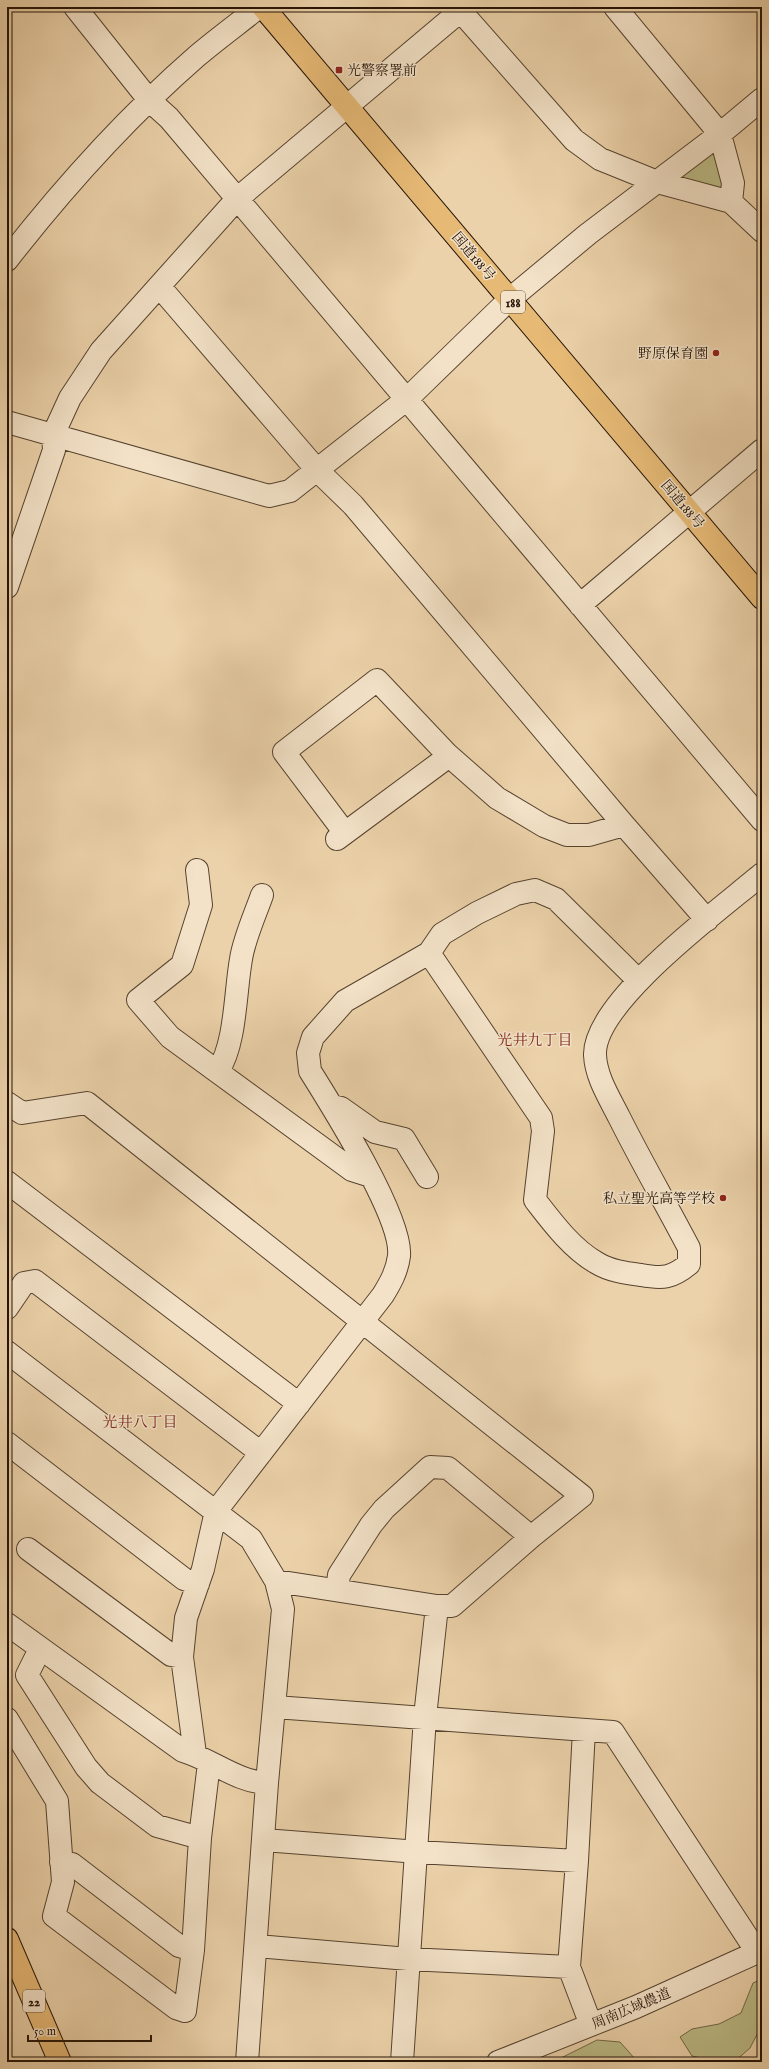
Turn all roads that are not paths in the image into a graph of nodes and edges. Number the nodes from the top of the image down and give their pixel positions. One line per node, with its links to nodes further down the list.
1 (75, 7): 7 (street)
2 (259, 7): 7 (street)
3 (263, 7): 8 (main road, 国道188号 / 188)
4 (615, 7): 9 (street)
5 (461, 8): 8 (street); 10 (street)
6 (762, 98): 9 (street)
7 (149, 100): 11 (street); 14 (street)
8 (347, 106): 11 (street); 16 (main road, 国道188号 / 188)
9 (720, 134): 10 (street); 12 (street)
10 (657, 182): 12 (street); 16 (street)
11 (237, 199): 15 (street); 17 (street)
12 (731, 202): 13 (street)
13 (762, 231)
14 (7, 260)
15 (159, 286): 19 (street); 21 (street)
16 (510, 299): 17 (street); 22 (main road, 国道188号 / 188)
17 (407, 399): 21 (street); 25 (street)
18 (7, 422): 19 (street)
19 (53, 435): 21 (street); 23 (street)
20 (762, 450): 22 (street)
21 (317, 470): 28 (street)
22 (689, 512): 24 (main road, 国道188号 / 188); 25 (street)
23 (7, 587)
24 (762, 598)
25 (580, 604): 27 (street)
26 (447, 754): 26 (street); 28 (street)
27 (762, 820)
28 (624, 825): 32 (street)
29 (197, 870): 35 (street)
30 (762, 874): 32 (street)
31 (262, 896): 35 (street)
32 (707, 920): 34 (street)
33 (428, 953): 34 (street); 34 (street); 37 (street)
34 (638, 980)
35 (218, 1071): 38 (street)
36 (7, 1103): 42 (street)
37 (332, 1106): 38 (street); 39 (street)
38 (371, 1176): 42 (street)
39 (427, 1177)
40 (7, 1182): 44 (street)
41 (7, 1308): 46 (street)
42 (363, 1320): 44 (street); 48 (street)
43 (7, 1352): 47 (street)
44 (299, 1404): 46 (street)
45 (7, 1443): 51 (street)
46 (261, 1454): 47 (street)
47 (216, 1511): 50 (street); 51 (street)
48 (531, 1537): 52 (street); 53 (street)
49 (28, 1549): 56 (street)
50 (276, 1581): 52 (street); 57 (street)
51 (198, 1584): 56 (street)
52 (337, 1590): 53 (street)
53 (437, 1606): 58 (street)
54 (7, 1624): 55 (street)
55 (40, 1649): 61 (street); 63 (street)
56 (182, 1657): 61 (street)
57 (275, 1707): 58 (street); 62 (street)
58 (425, 1717): 60 (street); 65 (street)
59 (7, 1719): 67 (street)
60 (584, 1730): 66 (street); 71 (street)
61 (202, 1759): 62 (street); 63 (street)
62 (267, 1783): 64 (street)
63 (200, 1838): 70 (street)
64 (264, 1840): 65 (street); 68 (street)
65 (418, 1852): 66 (street); 72 (street)
66 (577, 1861): 73 (street)
67 (61, 1862): 70 (street); 70 (street)
68 (257, 1946): 72 (street); 76 (street)
69 (9, 1948): 75 (main road, 22)
70 (193, 1950)
71 (760, 1951): 74 (street, 周南広域農道)
72 (408, 1959): 73 (street); 77 (street)
73 (569, 1967): 74 (street)
74 (590, 2025): 78 (street, 周南広域農道)
75 (60, 2062)
76 (247, 2062)
77 (402, 2062)
78 (498, 2062)

